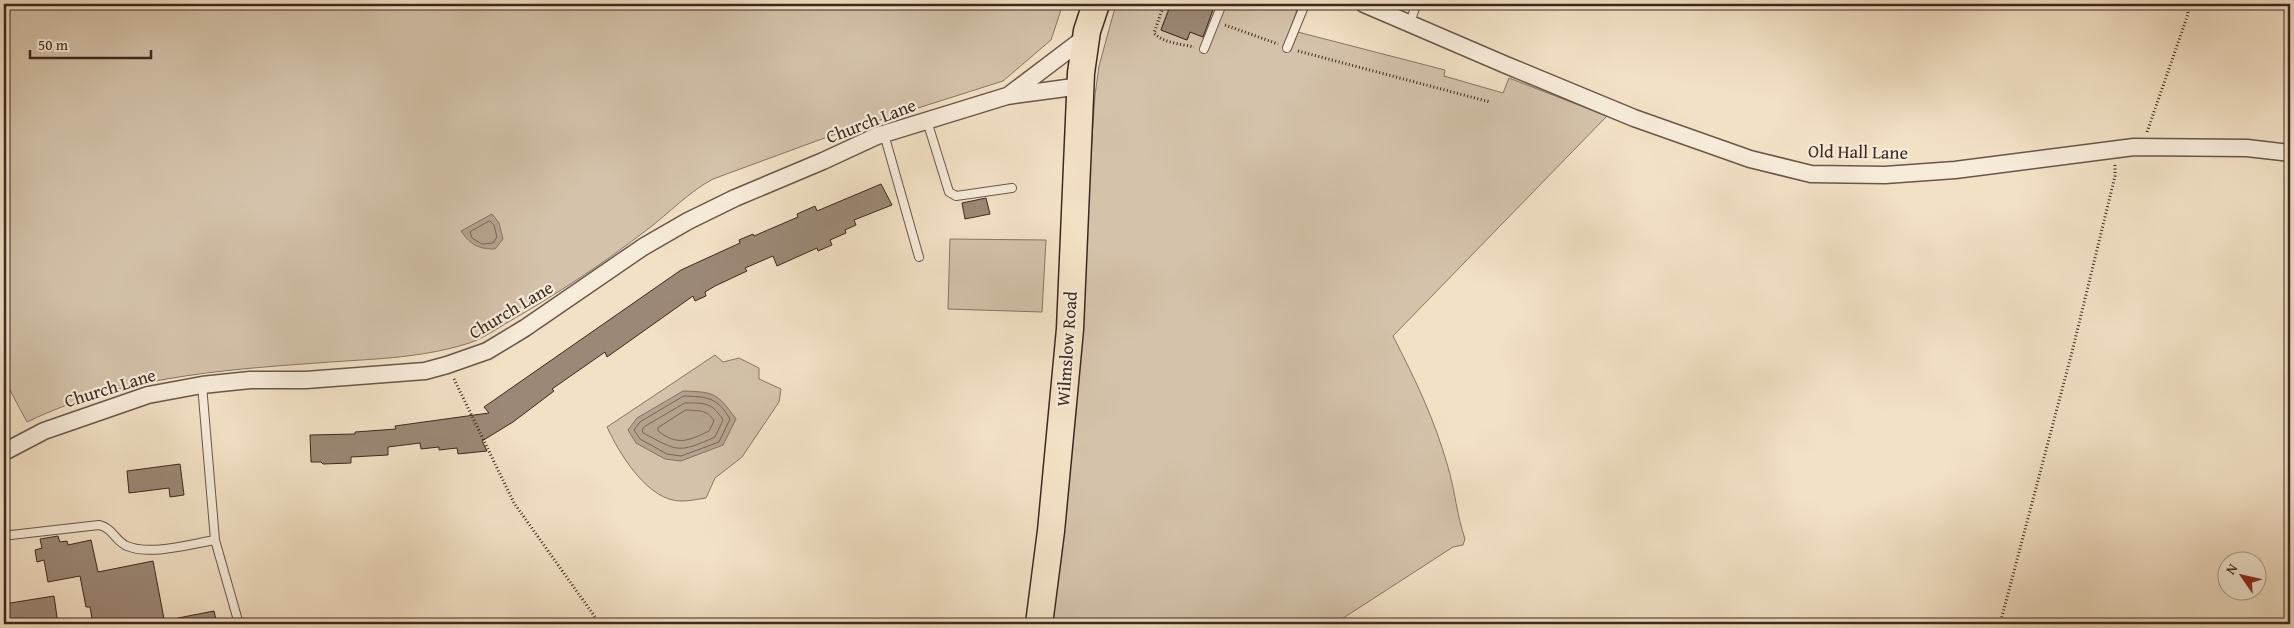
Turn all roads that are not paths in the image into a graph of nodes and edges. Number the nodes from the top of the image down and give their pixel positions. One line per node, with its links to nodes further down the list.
1 (1096, 4): 7 (main road, Wilmslow Road)
2 (1222, 4): 9 (lane)
3 (1305, 4): 8 (lane)
4 (1364, 4): 6 (street, Old Hall Lane)
5 (1416, 4): 6 (lane)
6 (1410, 24): 14 (street, Old Hall Lane)
7 (1087, 36): 10 (main road, Wilmslow Road); 11 (street, Church Lane)
8 (1287, 48)
9 (1204, 49)
10 (1081, 80): 11 (street, Church Lane); 22 (main road, Wilmslow Road)
11 (1007, 96): 12 (street, Church Lane)
12 (927, 121): 13 (street, Church Lane); 15 (lane)
13 (884, 134): 16 (lane); 17 (street, Church Lane)
14 (2290, 153)
15 (1012, 188)
16 (919, 257)
17 (202, 385): 18 (street, Church Lane); 20 (lane)
18 (4, 452)
19 (4, 534): 20 (lane)
20 (215, 540): 21 (lane)
21 (239, 624)
22 (1039, 624)

